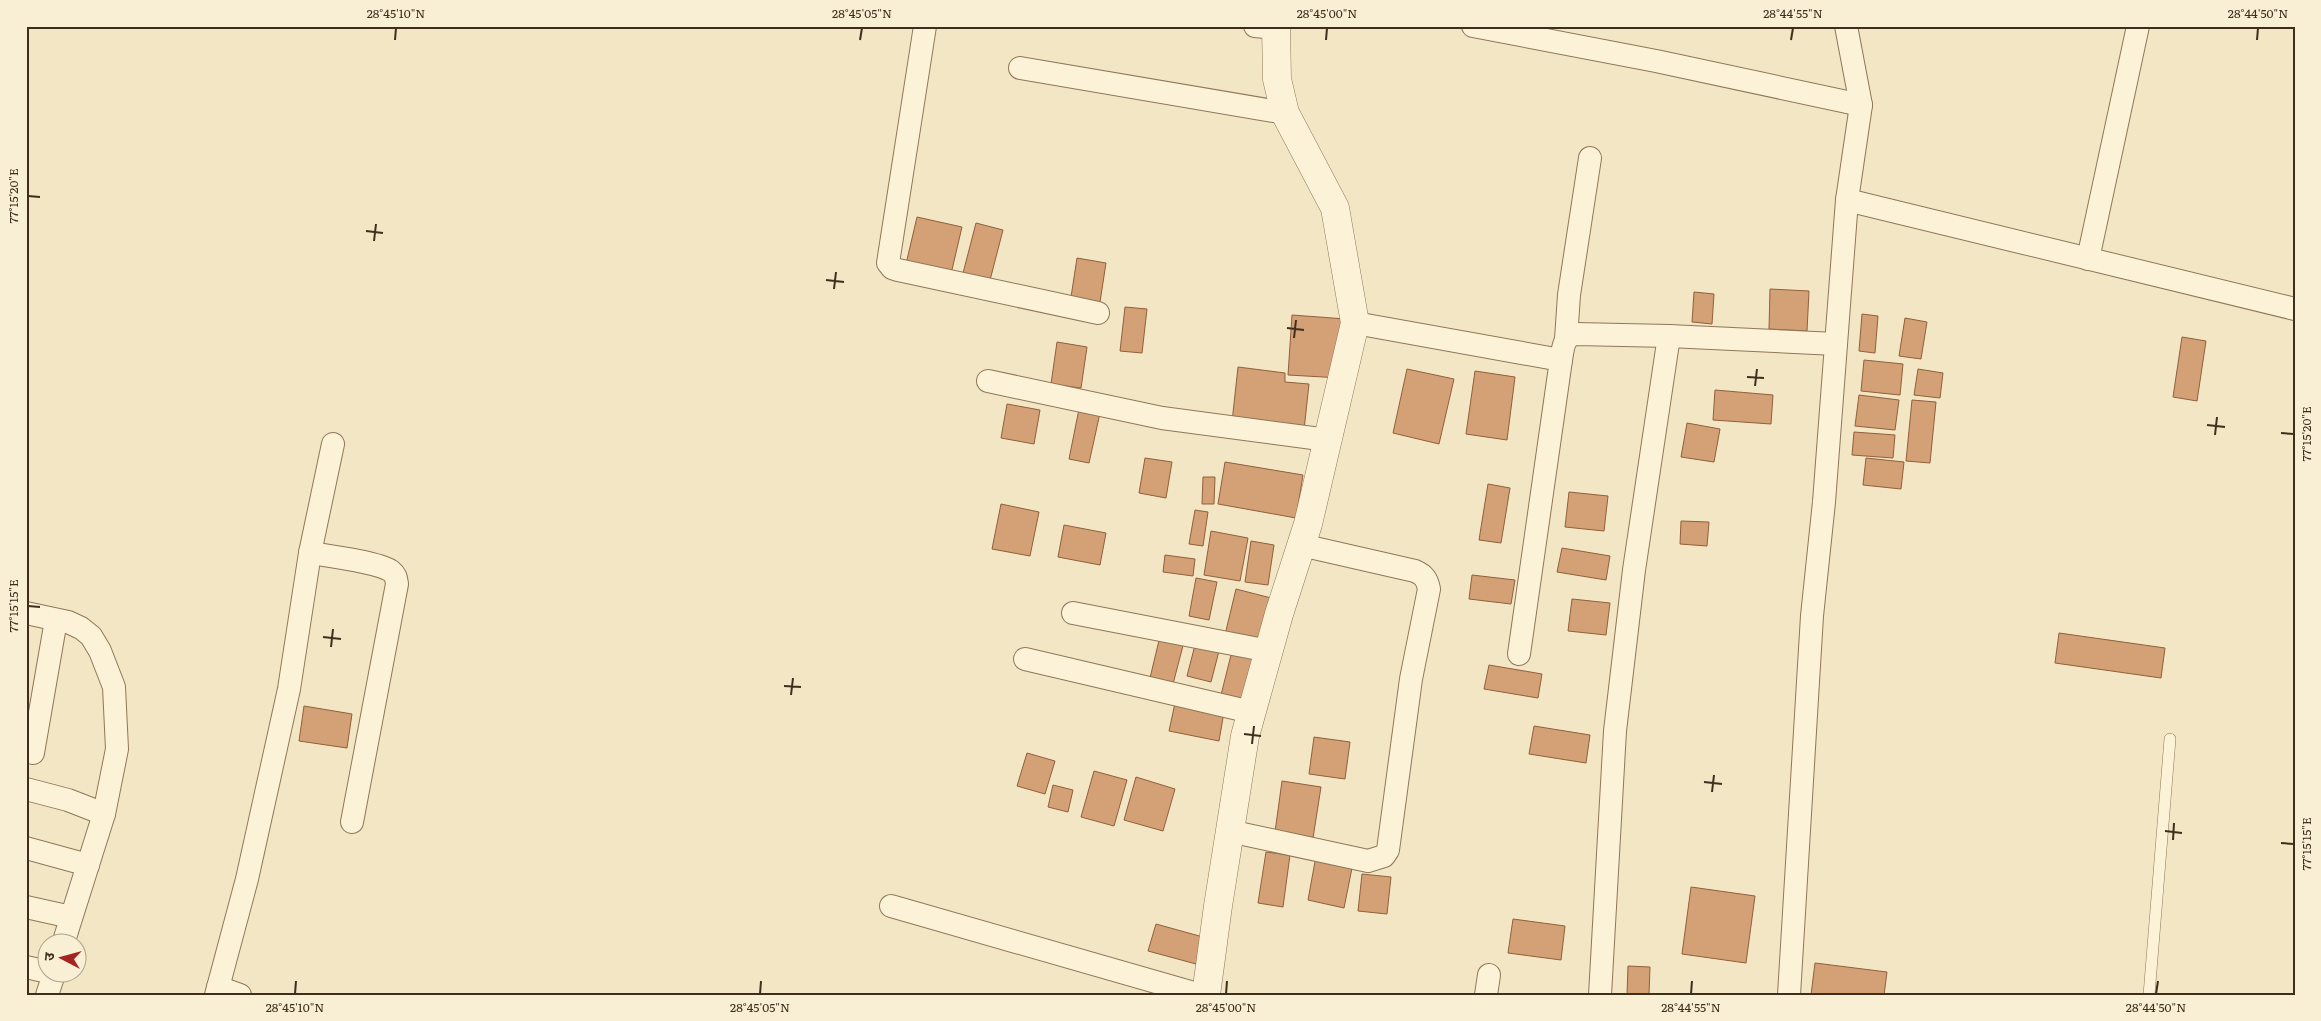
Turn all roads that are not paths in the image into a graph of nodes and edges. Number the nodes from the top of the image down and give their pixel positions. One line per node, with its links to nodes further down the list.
1 (925, 26): 13 (street)
2 (1473, 26): 7 (street)
3 (1846, 26): 7 (street)
4 (2138, 26): 11 (street)
5 (1269, 27): 8 (street)
6 (1020, 68): 8 (street)
7 (1862, 105): 10 (street)
8 (1285, 113): 14 (street)
9 (1590, 158): 17 (street)
10 (1847, 200): 11 (street); 16 (street)
11 (2088, 259): 12 (street)
12 (2295, 309)
13 (1098, 313)
14 (1355, 323): 17 (street); 19 (street)
15 (1669, 336): 16 (street); 17 (street); 46 (street)
16 (1836, 344): 47 (street)
17 (1563, 350): 27 (street)
18 (988, 381): 19 (street)
19 (1328, 440): 21 (street)
20 (333, 444): 22 (street)
21 (1301, 545): 26 (street); 35 (street)
22 (310, 553): 34 (street); 42 (street)
23 (26, 613): 25 (street)
24 (1072, 613): 26 (street)
25 (56, 620): 31 (street); 33 (street)
26 (1269, 651): 29 (street)
27 (1519, 654)
28 (1025, 660): 29 (street)
29 (1252, 712): 35 (street)
30 (2170, 739): 48 (lane)
31 (33, 753)
32 (26, 789): 33 (street)
33 (104, 814): 37 (street)
34 (352, 822)
35 (1229, 831): 45 (street)
36 (26, 848): 37 (street)
37 (88, 865): 40 (street)
38 (891, 906): 44 (street)
39 (26, 907): 40 (street)
40 (71, 917): 41 (street)
41 (66, 934)
42 (217, 991): 43 (street)
43 (240, 995)
44 (1201, 995)
45 (1206, 995)
46 (1600, 995)
47 (1789, 995)
48 (2149, 995)

